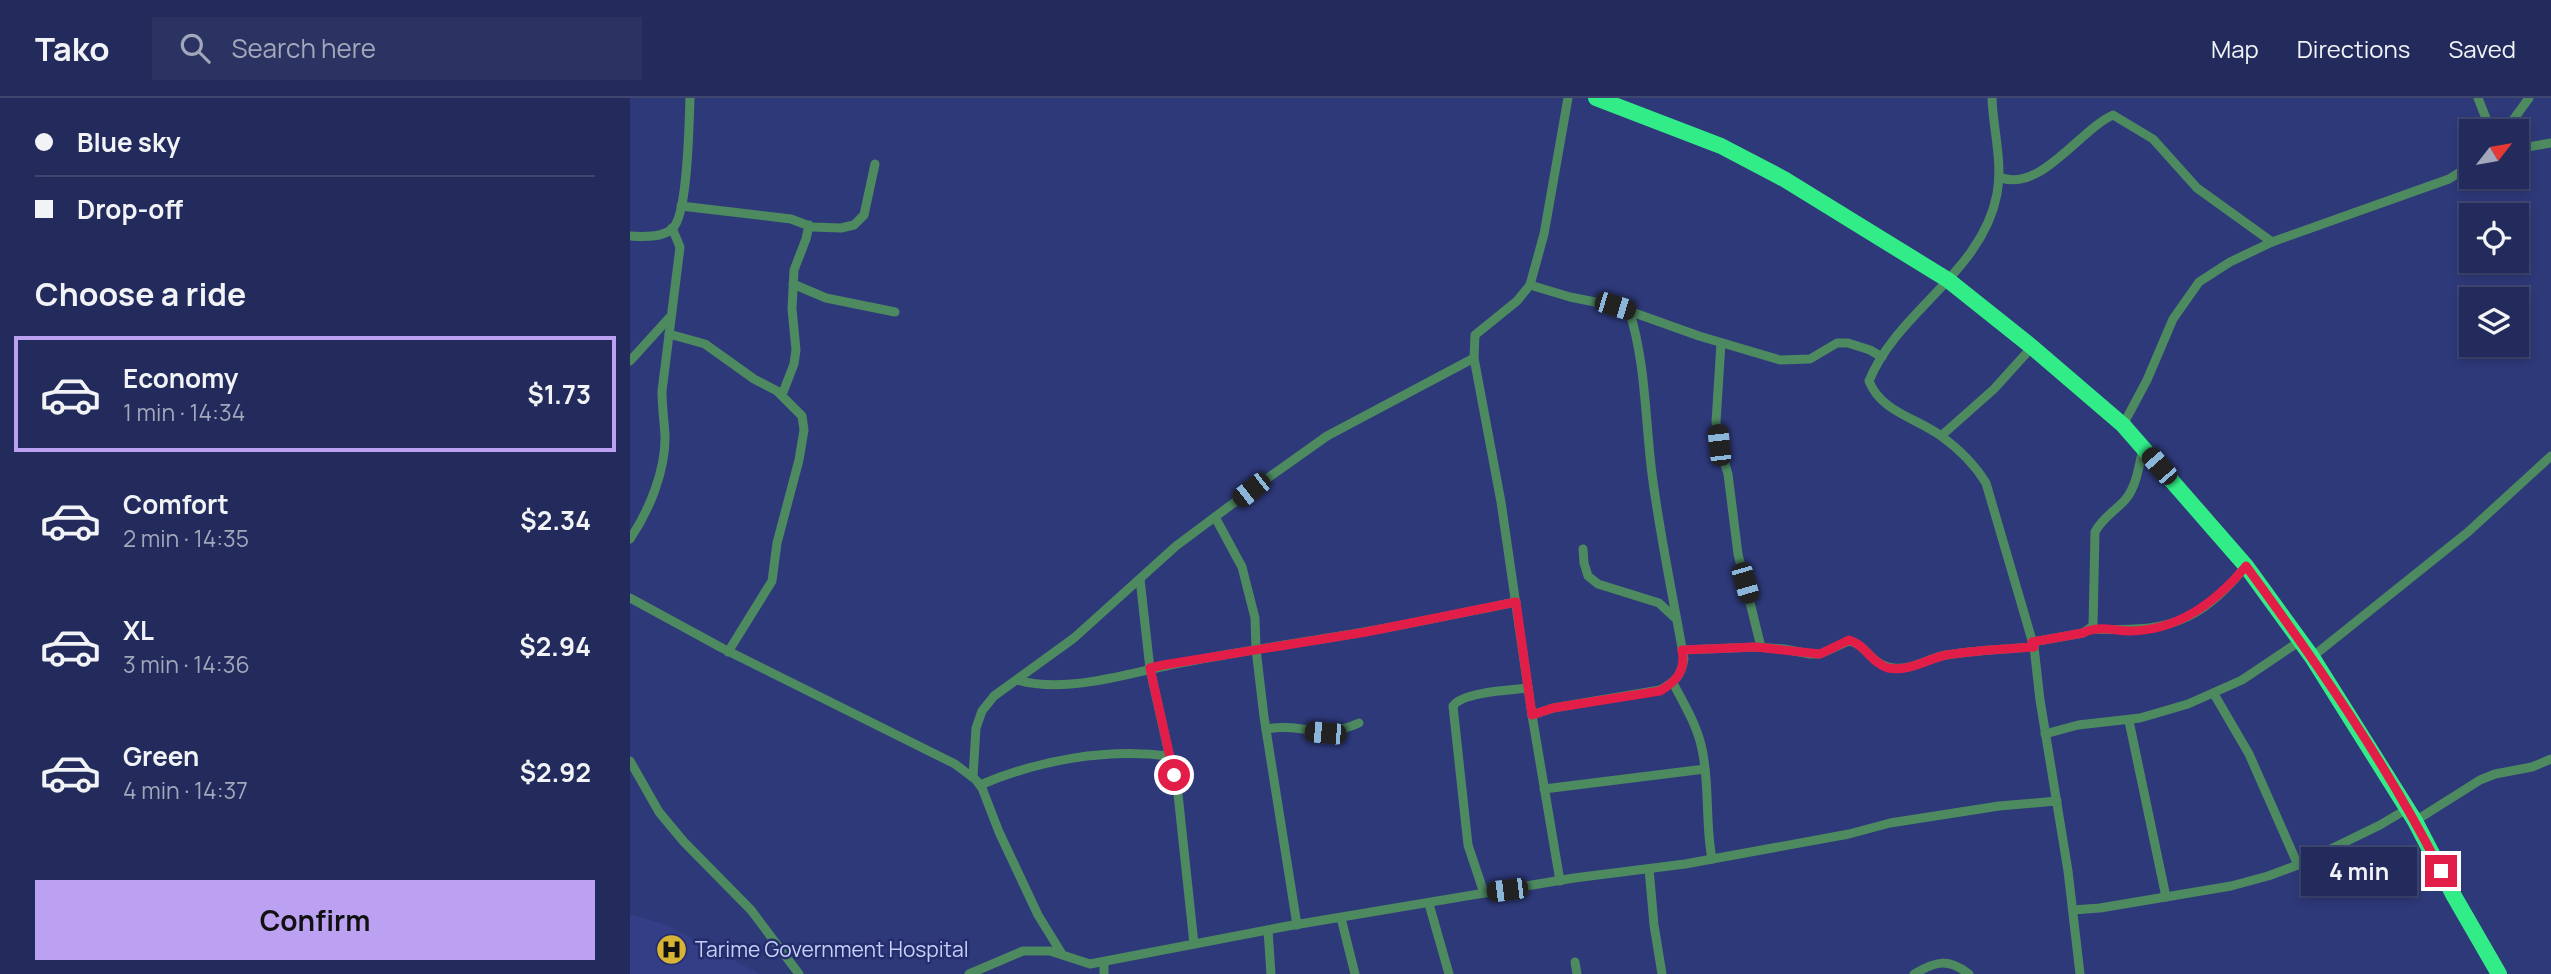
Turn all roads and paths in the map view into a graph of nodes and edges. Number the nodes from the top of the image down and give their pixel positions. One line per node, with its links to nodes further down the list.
1 (690, 98): 14 (street)
2 (1568, 98): 21 (street)
3 (1596, 98): 19 (highway)
4 (1992, 98): 13 (street)
5 (2478, 98): 7 (street)
6 (2529, 98): 8 (street)
7 (2486, 119)
8 (2513, 119)
9 (2551, 143): 10 (street)
10 (2529, 147)
11 (875, 164): 15 (street)
12 (2459, 173): 18 (street)
13 (1999, 177): 18 (street); 19 (street)
14 (681, 206): 15 (street); 16 (street)
15 (808, 225): 20 (street)
16 (673, 228): 17 (street); 24 (street)
17 (630, 236)
18 (2272, 242): 32 (street)
19 (1948, 280): 27 (highway); 28 (street)
20 (793, 284): 23 (street); 31 (street)
21 (1530, 285): 22 (street); 29 (street)
22 (1629, 310): 26 (street); 43 (street)
23 (895, 312)
24 (670, 317): 25 (street); 30 (street)
25 (669, 334): 31 (street); 37 (street)
26 (1721, 343): 28 (street); 47 (street)
27 (2032, 347): 32 (highway); 33 (street)
28 (1882, 357): 33 (street)
29 (1474, 358): 36 (street); 42 (street)
30 (630, 361)
31 (782, 395): 50 (street)
32 (2123, 425): 34 (highway)
33 (1941, 436): 46 (street)
34 (2143, 448): 39 (highway); 44 (street)
35 (2551, 456): 51 (street)
36 (1215, 517): 40 (street); 48 (street)
37 (630, 539)
38 (1583, 549): 43 (street)
39 (2246, 566): 44 (street); 45 (highway)
40 (1140, 579): 52 (street); 53 (street)
41 (630, 598): 50 (street)
42 (1516, 602): 48 (street); 55 (street)
43 (1675, 617): 49 (street)
44 (2090, 629): 46 (street)
45 (2300, 641): 51 (highway); 56 (street)
46 (2033, 645): 47 (street); 61 (street)
47 (1760, 648): 49 (street)
48 (1256, 649): 52 (street); 60 (street)
49 (1682, 650): 54 (street)
50 (728, 652): 66 (street)
51 (2312, 657): 69 (highway)
52 (1150, 668): 53 (street); 62 (street)
53 (1017, 680): 66 (street)
54 (1673, 683): 57 (street); 65 (street)
55 (1528, 688): 57 (street); 74 (street)
56 (2214, 694): 58 (street); 71 (street)
57 (1532, 715): 67 (street)
58 (2129, 721): 61 (street); 75 (street)
59 (1359, 723): 60 (street)
60 (1266, 729): 79 (street)
61 (2045, 734): 68 (street)
62 (1170, 757): 66 (street); 81 (street)
63 (2551, 759): 69 (street)
64 (630, 761): 86 (street)
65 (1704, 769): 67 (street); 70 (street)
66 (977, 781): 82 (street)
67 (1544, 789): 73 (street)
68 (2057, 802): 70 (street); 77 (street)
69 (2411, 815): 71 (street); 96 (highway)
70 (1712, 859): 72 (street)
71 (2298, 865): 75 (street)
72 (1649, 869): 73 (street); 93 (street)
73 (1560, 881): 74 (street)
74 (1484, 893): 76 (street)
75 (2166, 897): 77 (street)
76 (1429, 904): 78 (street); 91 (street)
77 (2073, 910): 95 (street)
78 (1341, 918): 79 (street); 90 (street)
79 (1297, 925): 80 (street)
80 (1268, 930): 81 (street); 89 (street)
81 (1195, 944): 83 (street)
82 (1063, 955): 83 (street); 87 (street)
83 (1104, 961): 88 (street)
84 (1575, 962): 92 (street)
85 (1917, 973): 94 (street)
86 (799, 974)
87 (969, 974)
88 (1104, 974)
89 (1272, 974)
90 (1355, 974)
91 (1449, 974)
92 (1577, 974)
93 (1662, 974)
94 (1969, 974)
95 (2080, 974)
96 (2499, 974)

